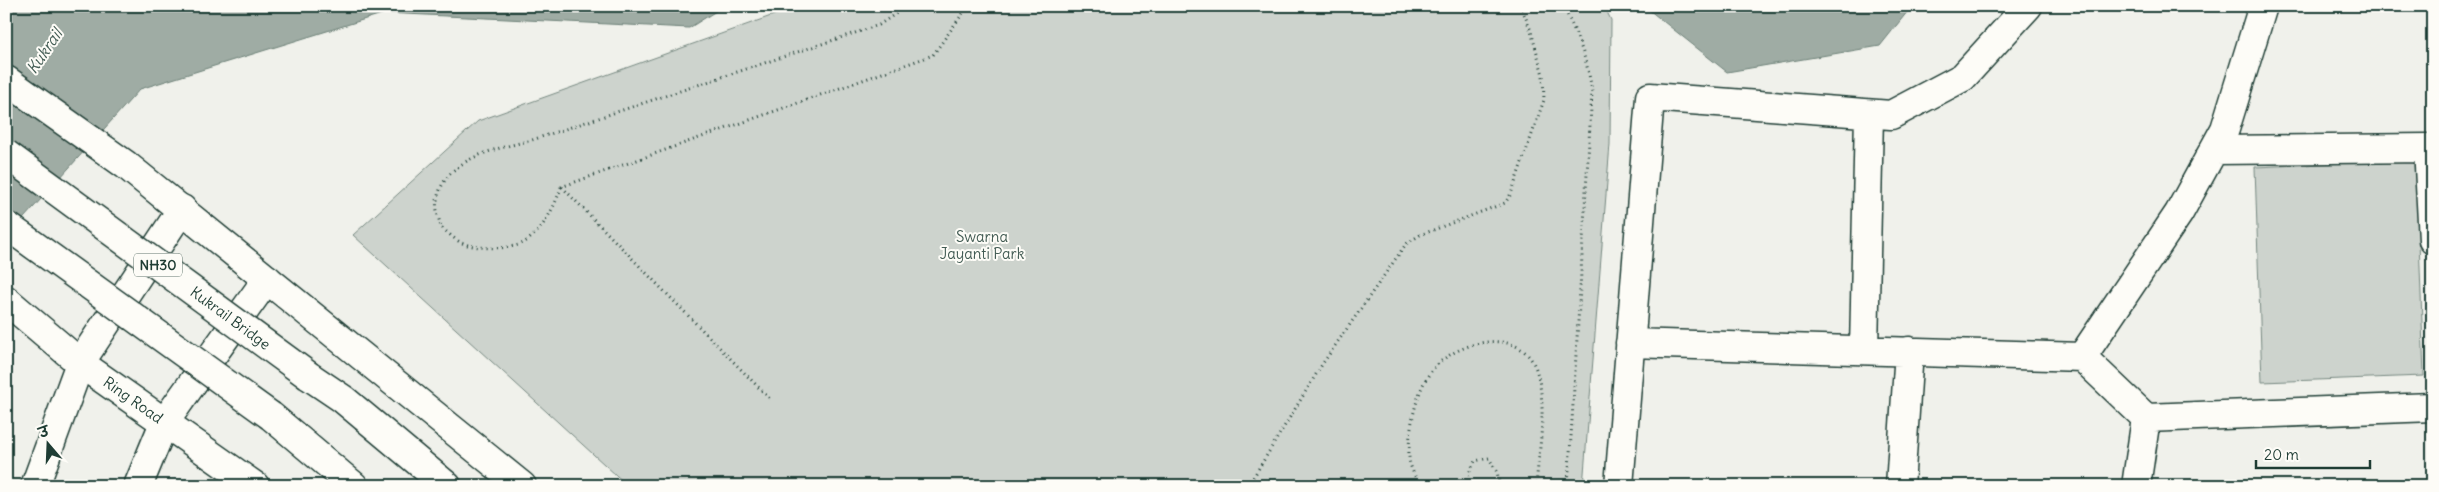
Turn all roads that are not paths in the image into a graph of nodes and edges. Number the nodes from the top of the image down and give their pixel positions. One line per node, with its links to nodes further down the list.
1 (2028, 6): 4 (main road)
2 (2263, 6): 5 (main road)
3 (6, 80): 7 (main road)
4 (1869, 114): 12 (main road); 13 (main road)
5 (2214, 150): 9 (main road); 15 (main road)
6 (6, 154): 24 (main road, Kukrail Bridge / NH30, bridge)
7 (182, 209): 10 (main road); 16 (main road)
8 (6, 226): 23 (main road, bridge)
9 (2433, 240)
10 (267, 279): 19 (main road); 25 (main road)
11 (12, 304): 16 (main road, Ring Road)
12 (1630, 342): 13 (main road); 26 (main road)
13 (1864, 350): 14 (main road)
14 (1909, 352): 15 (main road); 27 (main road)
15 (2082, 357): 18 (main road)
16 (80, 363): 19 (main road, Ring Road); 20 (main road)
17 (2433, 406): 18 (main road)
18 (2146, 418): 28 (main road)
19 (164, 423): 21 (main road); 22 (main road, Ring Road)
20 (35, 486)
21 (138, 486)
22 (255, 486)
23 (354, 486)
24 (447, 486)
25 (522, 486)
26 (1619, 486)
27 (1900, 486)
28 (2136, 486)

